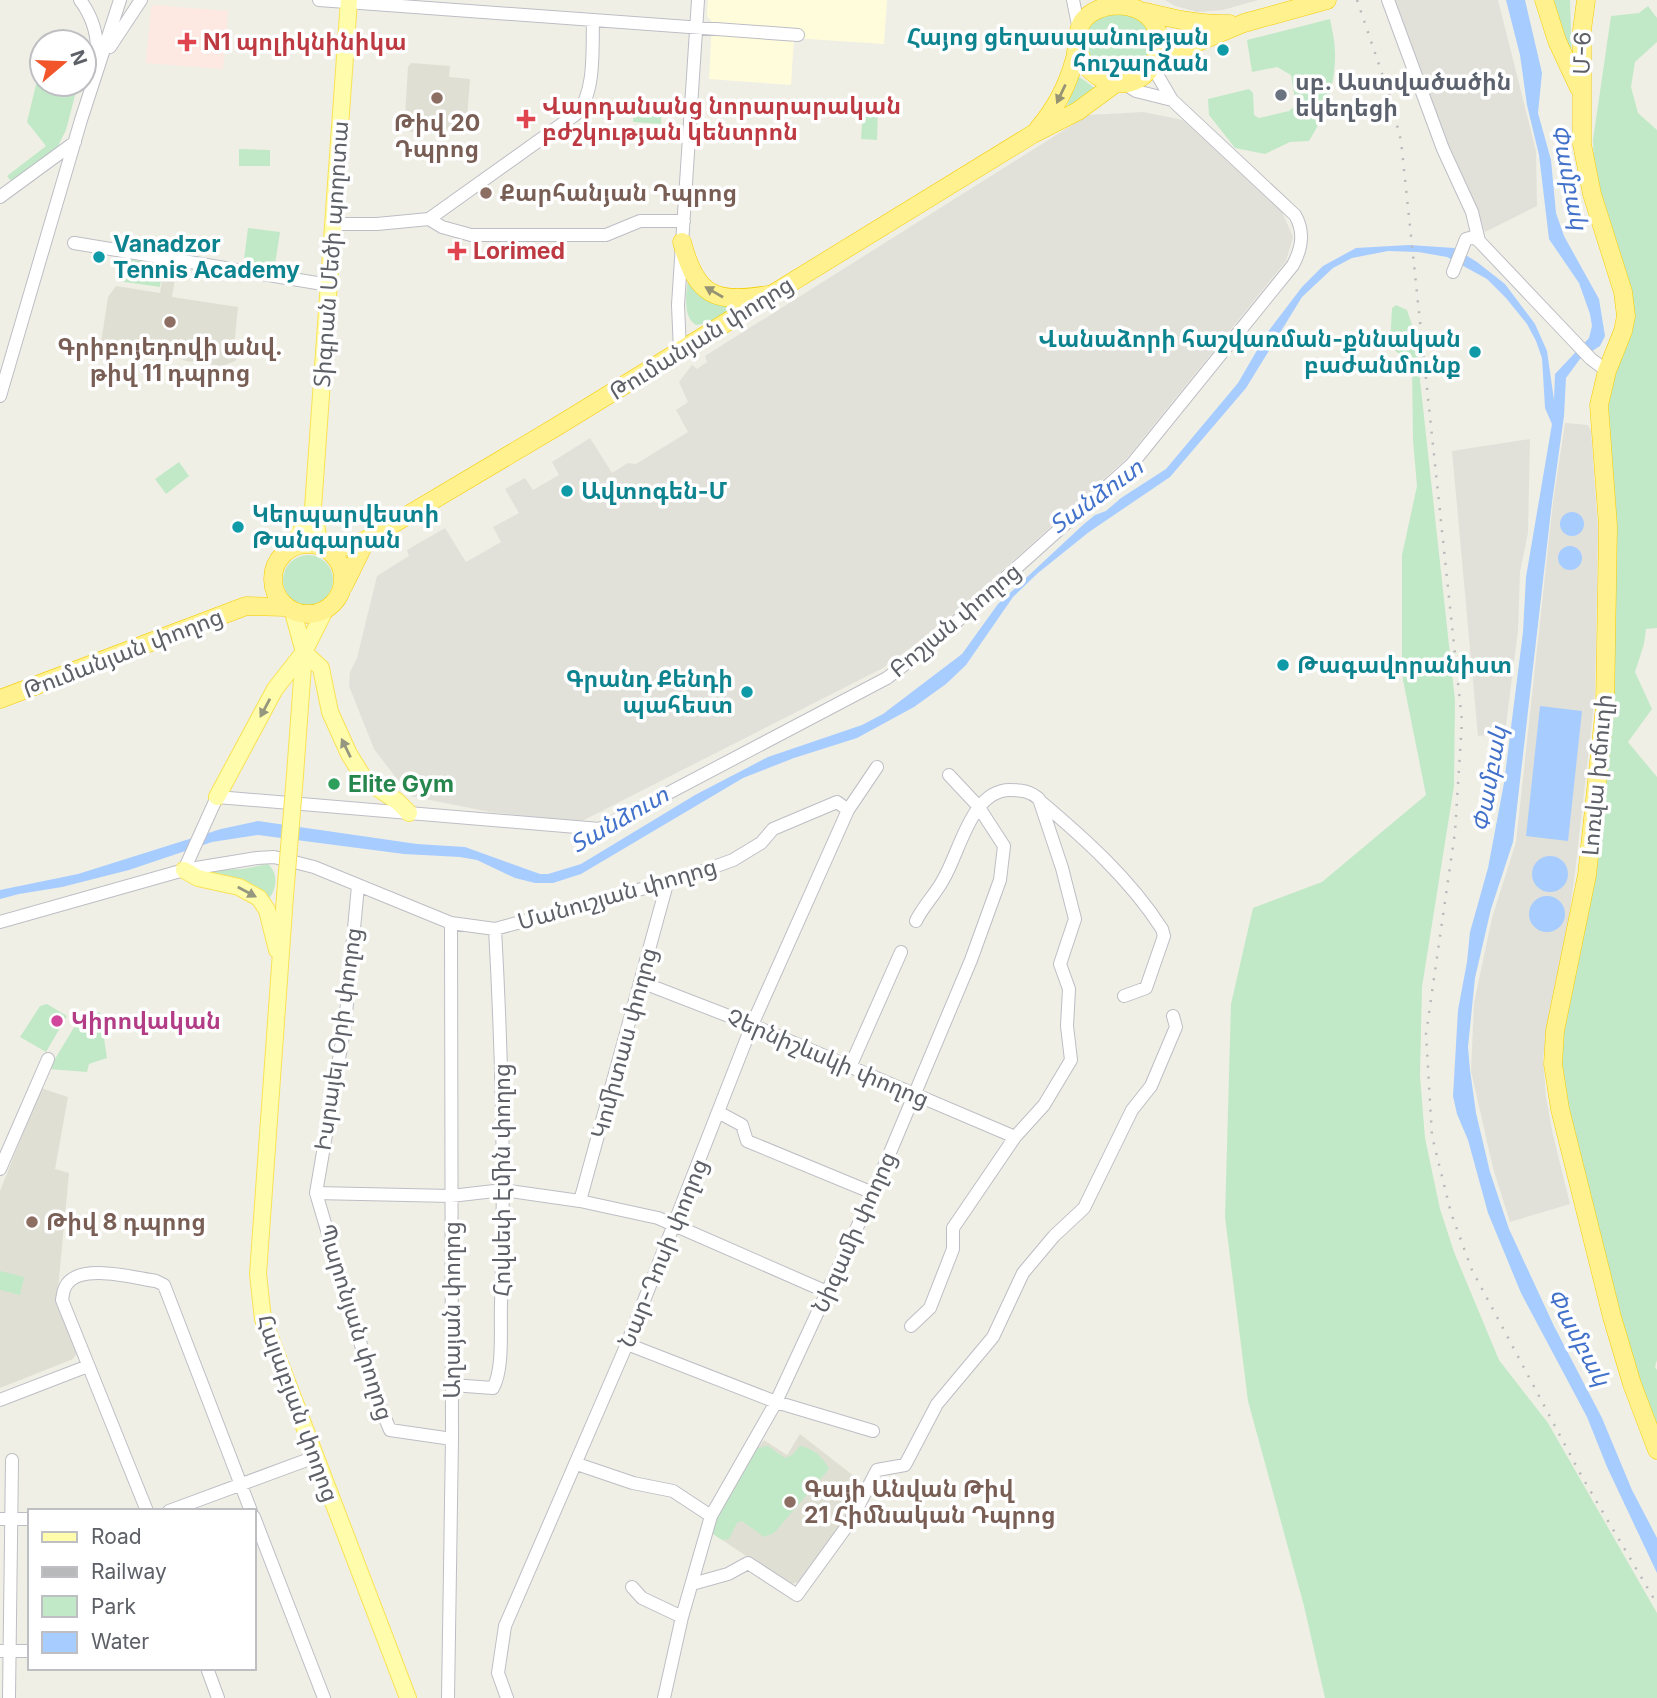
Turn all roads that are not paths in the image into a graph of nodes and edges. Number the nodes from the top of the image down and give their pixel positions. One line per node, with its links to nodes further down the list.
1 (80, 0): 17 (street)
2 (120, 0): 23 (street)
3 (141, 0): 24 (street)
4 (319, 0): 12 (street)
5 (698, 0): 18 (street)
6 (1073, 0): 21 (street)
7 (1327, 0): 16 (highway)
8 (1388, 0): 35 (street)
9 (1544, 0): 26 (highway, Մ-6 / Մ-6)
10 (1577, 0): 19 (highway, Մ-6)
11 (1586, 0): 19 (highway, Մ-6 / Մ-6)
12 (349, 1): 15 (street); 34 (main road, Տիգրան Մեծի պողոտա)
13 (1125, 1): 14 (highway); 21 (highway)
14 (1146, 12): 16 (highway); 22 (highway)
15 (593, 20): 18 (street); 32 (street)
16 (1244, 23): 22 (highway)
17 (95, 28)
18 (696, 28): 20 (street); 33 (street)
19 (1582, 30): 26 (highway, Մ-6 / Մ-6)
20 (798, 35)
21 (1078, 39): 25 (highway); 29 (highway, one-way to 29)
22 (1153, 63): 25 (highway); 28 (street, Բոշյան փողոց)
23 (98, 65)
24 (98, 66)
25 (1119, 83): 28 (street, Բոշյան փողոց); 29 (highway)
26 (1581, 92): 43 (highway, Լոռվա խճուղի / Մ-6)
27 (88, 98): 30 (street)
28 (1172, 100): 62 (street, Բոշյան փողոց)
29 (1033, 134): 40 (highway, Թումանյան փողոց)
30 (75, 142): 31 (street); 42 (street)
31 (0, 197)
32 (429, 219): 33 (street); 34 (street)
33 (684, 222): 36 (street)
34 (334, 224): 39 (main road, Տիգրան Մեծի պողոտա)
35 (1479, 241): 38 (street); 43 (street)
36 (682, 242): 40 (highway, one-way to 36); 41 (street)
37 (74, 243): 39 (street)
38 (1453, 272)
39 (329, 285): 45 (main road, Տիգրան Մեծի պողոտա)
40 (774, 293): 41 (highway, Թումանյան փողոց)
41 (680, 351): 46 (highway, Թումանյան փողոց)
42 (4, 366): 44 (street)
43 (1607, 371): 97 (highway, Լոռվա խճուղի / Մ-6)
44 (0, 396)
45 (313, 508): 47 (main road, Տիգրան Մեծի պողոտա); 48 (main road, Տիգրան Մեծի պողոտա)
46 (366, 540): 48 (highway, Թումանյան փողոց); 50 (highway)
47 (292, 548): 48 (highway); 49 (highway)
48 (324, 549): 50 (highway)
49 (273, 580): 51 (highway); 52 (highway)
50 (342, 588): 53 (highway)
51 (246, 606): 52 (highway); 55 (highway, Թումանյան փողոց)
52 (290, 609): 53 (highway); 54 (main road)
53 (325, 610): 54 (main road)
54 (304, 652): 58 (main road, one-way to 58); 62 (main road, one-way to 54); 71 (main road, Հալաբյան փողոց, bridge)
55 (0, 699)
56 (877, 767): 61 (street)
57 (948, 775): 60 (street, Նիզամի փողոց)
58 (217, 797): 62 (street, Բոշյան փողոց); 63 (street)
59 (1039, 799): 60 (street); 73 (street); 80 (street)
60 (978, 806): 66 (street); 78 (street, Նիզամի փողոց)
61 (848, 810): 64 (street, Մանուշյան փողոց); 75 (street, Նար-Դոսի փողոց)
62 (409, 813)
63 (184, 870): 65 (street, Մանուշյան փողոց); 67 (street, Մանուշյան փողոց); 71 (main road, one-way to 71)
64 (667, 884): 69 (street, Մանուշյան փողոց); 72 (street, Կոմիտաս փողոց)
65 (358, 886): 68 (street, Մանուշյան փողոց); 83 (street, Իսրայել Օրի փողոց)
66 (916, 921)
67 (0, 922)
68 (451, 923): 69 (street, Մանուշյան փողոց); 85 (street, Աղայան փողոց)
69 (495, 929): 82 (street, Հովսեփ Էմին փողոց)
70 (901, 952): 77 (street)
71 (280, 959): 98 (main road, Հալաբյան փողոց)
72 (640, 982): 75 (street, Չերնիշևսկի փողոց); 86 (street, Կոմիտաս փողոց)
73 (1124, 996)
74 (1173, 1016): 109 (street)
75 (752, 1025): 77 (street, Չերնիշևսկի փողոց); 79 (street, Նար-Դոսի փողոց)
76 (48, 1059): 81 (street)
77 (850, 1067): 78 (street, Չերնիշևսկի փողոց)
78 (914, 1094): 80 (street, Չերնիշևսկի փողոց); 84 (street, Նիզամի փողոց)
79 (718, 1112): 84 (street); 87 (street, Նար-Դոսի փողոց)
80 (1015, 1137): 89 (street)
81 (0, 1169)
82 (503, 1190): 85 (street); 86 (street); 92 (street, Հովսեփ Էմին փողոց)
83 (316, 1193): 85 (street); 96 (street, Պարոնյան փողոց)
84 (873, 1193): 88 (street, Նիզամի փողոց)
85 (451, 1196): 92 (street, Աղայան փողոց)
86 (580, 1201): 87 (street)
87 (674, 1225): 88 (street); 90 (street, Նար-Դոսի փողոց)
88 (827, 1292): 94 (street, Նիզամի փողոց)
89 (911, 1326)
90 (627, 1344): 94 (street); 100 (street, Նար-Դոսի փողոց)
91 (88, 1366): 93 (street); 101 (street); 102 (street)
92 (452, 1385): 96 (street, Աղայան փողոց)
93 (0, 1400)
94 (776, 1402): 95 (street); 105 (street, Նիզամի փողոց)
95 (873, 1431)
96 (453, 1439): 119 (street, Աղայան փողոց)
97 (1657, 1450)
98 (315, 1457): 101 (street); 118 (main road, Հալաբյան փողոց)
99 (12, 1460): 106 (street)
100 (577, 1464): 105 (street); 120 (street, Նար-Դոսի փողոց)
101 (241, 1483): 103 (street); 104 (street)
102 (145, 1509)
103 (174, 1509)
104 (250, 1509)
105 (711, 1516): 109 (street, Նիզամի փողոց)
106 (6, 1519): 107 (street); 112 (street)
107 (28, 1519)
108 (256, 1522): 117 (street)
109 (692, 1584): 111 (street, Նիզամի փողոց)
110 (632, 1587): 111 (street)
111 (682, 1617): 121 (street, Նիզամի փողոց)
112 (5, 1651): 113 (street); 115 (street)
113 (28, 1651)
114 (208, 1670): 116 (street)
115 (9, 1698)
116 (218, 1698)
117 (324, 1698)
118 (408, 1698)
119 (448, 1698)
120 (507, 1698)
121 (664, 1698)

